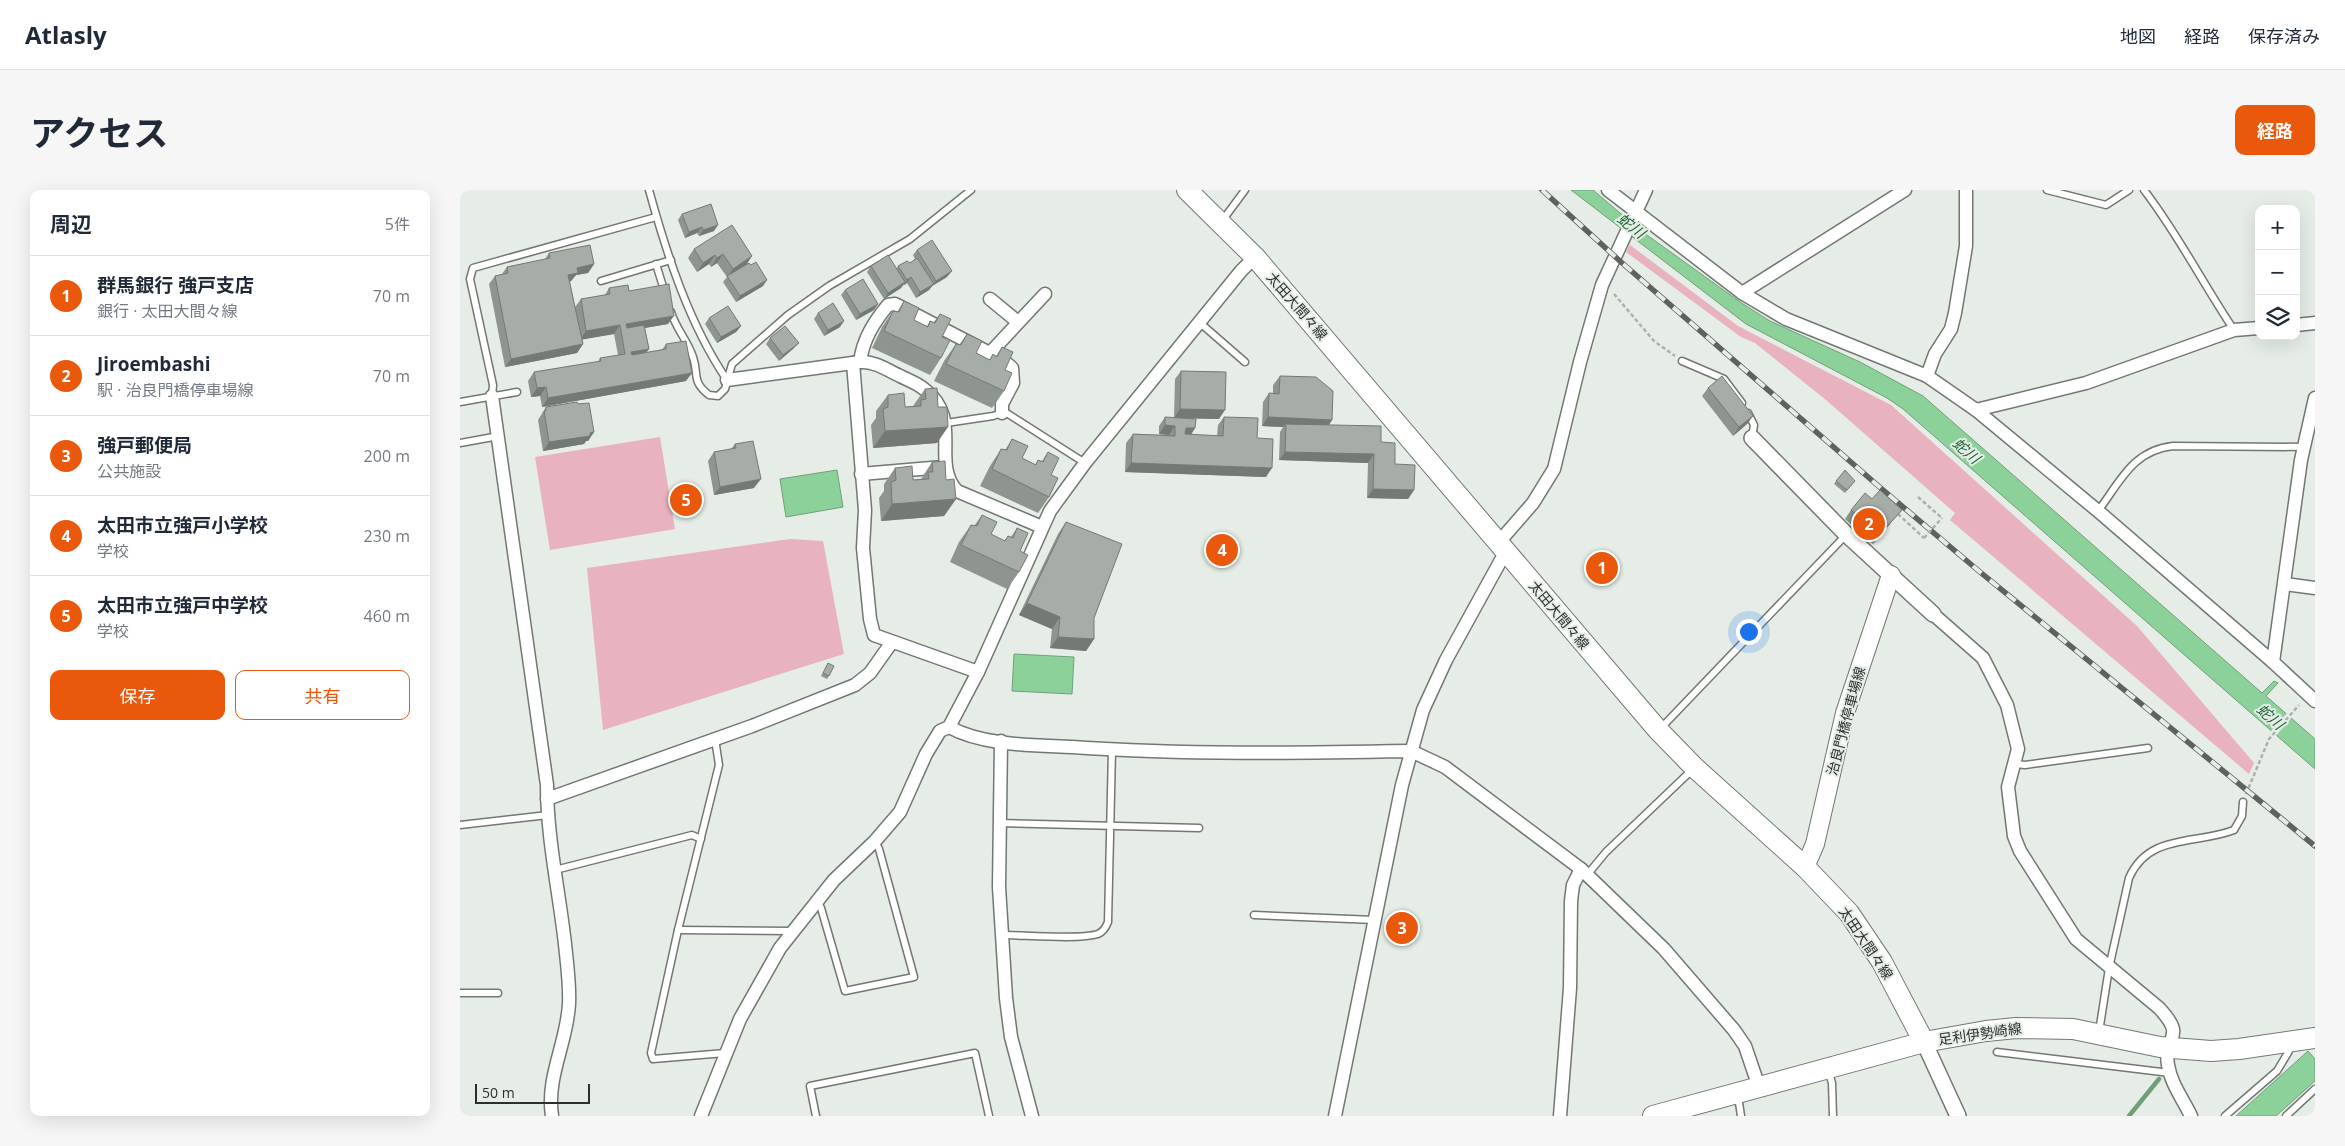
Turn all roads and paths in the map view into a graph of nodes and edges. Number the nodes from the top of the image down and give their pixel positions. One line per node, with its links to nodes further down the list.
1 (649, 190): 13 (lane)
2 (971, 190): 36 (lane)
3 (1187, 190): 14 (main road, 太田大間々線)
4 (1245, 190): 14 (lane)
5 (1608, 190): 12 (street)
6 (1646, 190): 12 (street)
7 (1905, 190): 20 (street)
8 (1966, 190): 35 (street)
9 (2047, 190): 10 (lane)
10 (2129, 190)
11 (2144, 190): 30 (lane)
12 (1635, 216): 20 (street); 57 (street)
13 (656, 217): 16 (lane); 38 (lane)
14 (1221, 222): 15 (main road, 太田大間々線)
15 (1255, 257): 26 (street); 57 (main road, 太田大間々線)
16 (671, 260): 17 (lane); 36 (lane)
17 (656, 264): 18 (lane); 22 (lane)
18 (601, 281)
19 (1610, 290): 32 (path)
20 (1742, 293): 35 (street)
21 (1045, 294): 25 (street)
22 (666, 297)
23 (990, 299): 25 (street)
24 (668, 305): 36 (lane)
25 (1018, 322): 31 (street)
26 (1199, 322): 33 (lane); 49 (street)
27 (2315, 324): 28 (street)
28 (2300, 325)
29 (2255, 328): 30 (street)
30 (2234, 330): 41 (street)
31 (989, 354): 34 (street); 42 (street)
32 (1682, 361): 46 (lane)
33 (1245, 362)
34 (856, 363): 36 (street); 43 (street); 51 (street)
35 (1927, 376): 41 (street)
36 (727, 380)
37 (517, 392): 38 (lane)
38 (492, 396): 40 (lane); 45 (street)
39 (2315, 398): 44 (street)
40 (460, 402)
41 (1976, 410): 53 (street)
42 (1002, 413): 43 (lane); 49 (lane)
43 (946, 423): 50 (street)
44 (2311, 431): 48 (street)
45 (499, 436): 47 (lane); 75 (street)
46 (1752, 438): 56 (street)
47 (460, 443)
48 (2304, 447): 53 (lane); 59 (street)
49 (1085, 463): 55 (street)
50 (946, 466): 51 (street); 55 (street)
51 (861, 474): 62 (street)
52 (1918, 497): 54 (path, bridge)
53 (2098, 511): 63 (street)
54 (1898, 514)
55 (1042, 528): 64 (street)
56 (1846, 534): 58 (street); 67 (lane)
57 (1503, 548): 67 (main road, 太田大間々線); 72 (street)
58 (1892, 576): 61 (street); 84 (main road, 治良門橋停車場線)
59 (2285, 584): 60 (street); 63 (street)
60 (2315, 588)
61 (1933, 614): 73 (street)
62 (892, 642): 64 (street); 68 (street)
63 (2273, 662): 65 (street)
64 (978, 672): 66 (street)
65 (2310, 699): 76 (path)
66 (949, 727): 69 (street); 83 (street)
67 (1658, 730): 74 (main road, 太田大間々線)
68 (715, 739): 75 (street); 82 (lane)
69 (1000, 741): 71 (street); 78 (street)
70 (2148, 748): 73 (lane)
71 (1112, 750): 72 (street); 80 (lane)
72 (1411, 751): 86 (street); 89 (street)
73 (2015, 764): 93 (street)
74 (1694, 767): 84 (main road, 太田大間々線); 86 (lane)
75 (547, 799): 77 (street)
76 (2243, 802): 93 (lane)
77 (548, 815): 79 (lane); 85 (street)
78 (999, 823): 80 (lane); 92 (street)
79 (460, 824)
80 (1110, 826): 81 (lane); 92 (lane)
81 (1199, 828)
82 (701, 838): 85 (lane); 90 (lane)
83 (875, 841): 87 (street); 87 (lane)
84 (1805, 867): 98 (main road, 太田大間々線)
85 (555, 870): 108 (street)
86 (1584, 872): 105 (street); 114 (street)
87 (817, 901): 91 (street)
88 (1254, 915): 89 (lane)
89 (1375, 920): 113 (street)
90 (678, 930): 91 (lane); 102 (lane)
91 (794, 931): 102 (street)
92 (1002, 935): 112 (street)
93 (2108, 968): 96 (lane); 100 (street)
94 (460, 993): 95 (lane)
95 (498, 993)
96 (2099, 1034): 98 (main road, 足利伊勢崎線); 100 (main road, 足利伊勢崎線)
97 (2315, 1038): 99 (main road, 足利伊勢崎線)
98 (1924, 1042): 103 (main road, 足利伊勢崎線); 118 (street)
99 (2287, 1043): 100 (main road, 足利伊勢崎線); 120 (lane)
100 (2169, 1048): 104 (street)
101 (1997, 1052): 104 (lane)
102 (725, 1053): 109 (street)
103 (1828, 1069): 105 (main road, 足利伊勢崎線); 117 (lane)
104 (2170, 1074): 119 (street)
105 (1759, 1086): 107 (main road, 足利伊勢崎線)
106 (2315, 1090): 121 (lane)
107 (1737, 1093): 115 (main road, 足利伊勢崎線); 116 (lane)
108 (552, 1116)
109 (701, 1116)
110 (816, 1116): 111 (lane)
111 (989, 1116)
112 (1032, 1116)
113 (1335, 1116)
114 (1560, 1116)
115 (1653, 1116)
116 (1740, 1116)
117 (1833, 1116)
118 (1958, 1116)
119 (2191, 1116)
120 (2225, 1116)
121 (2286, 1116)

